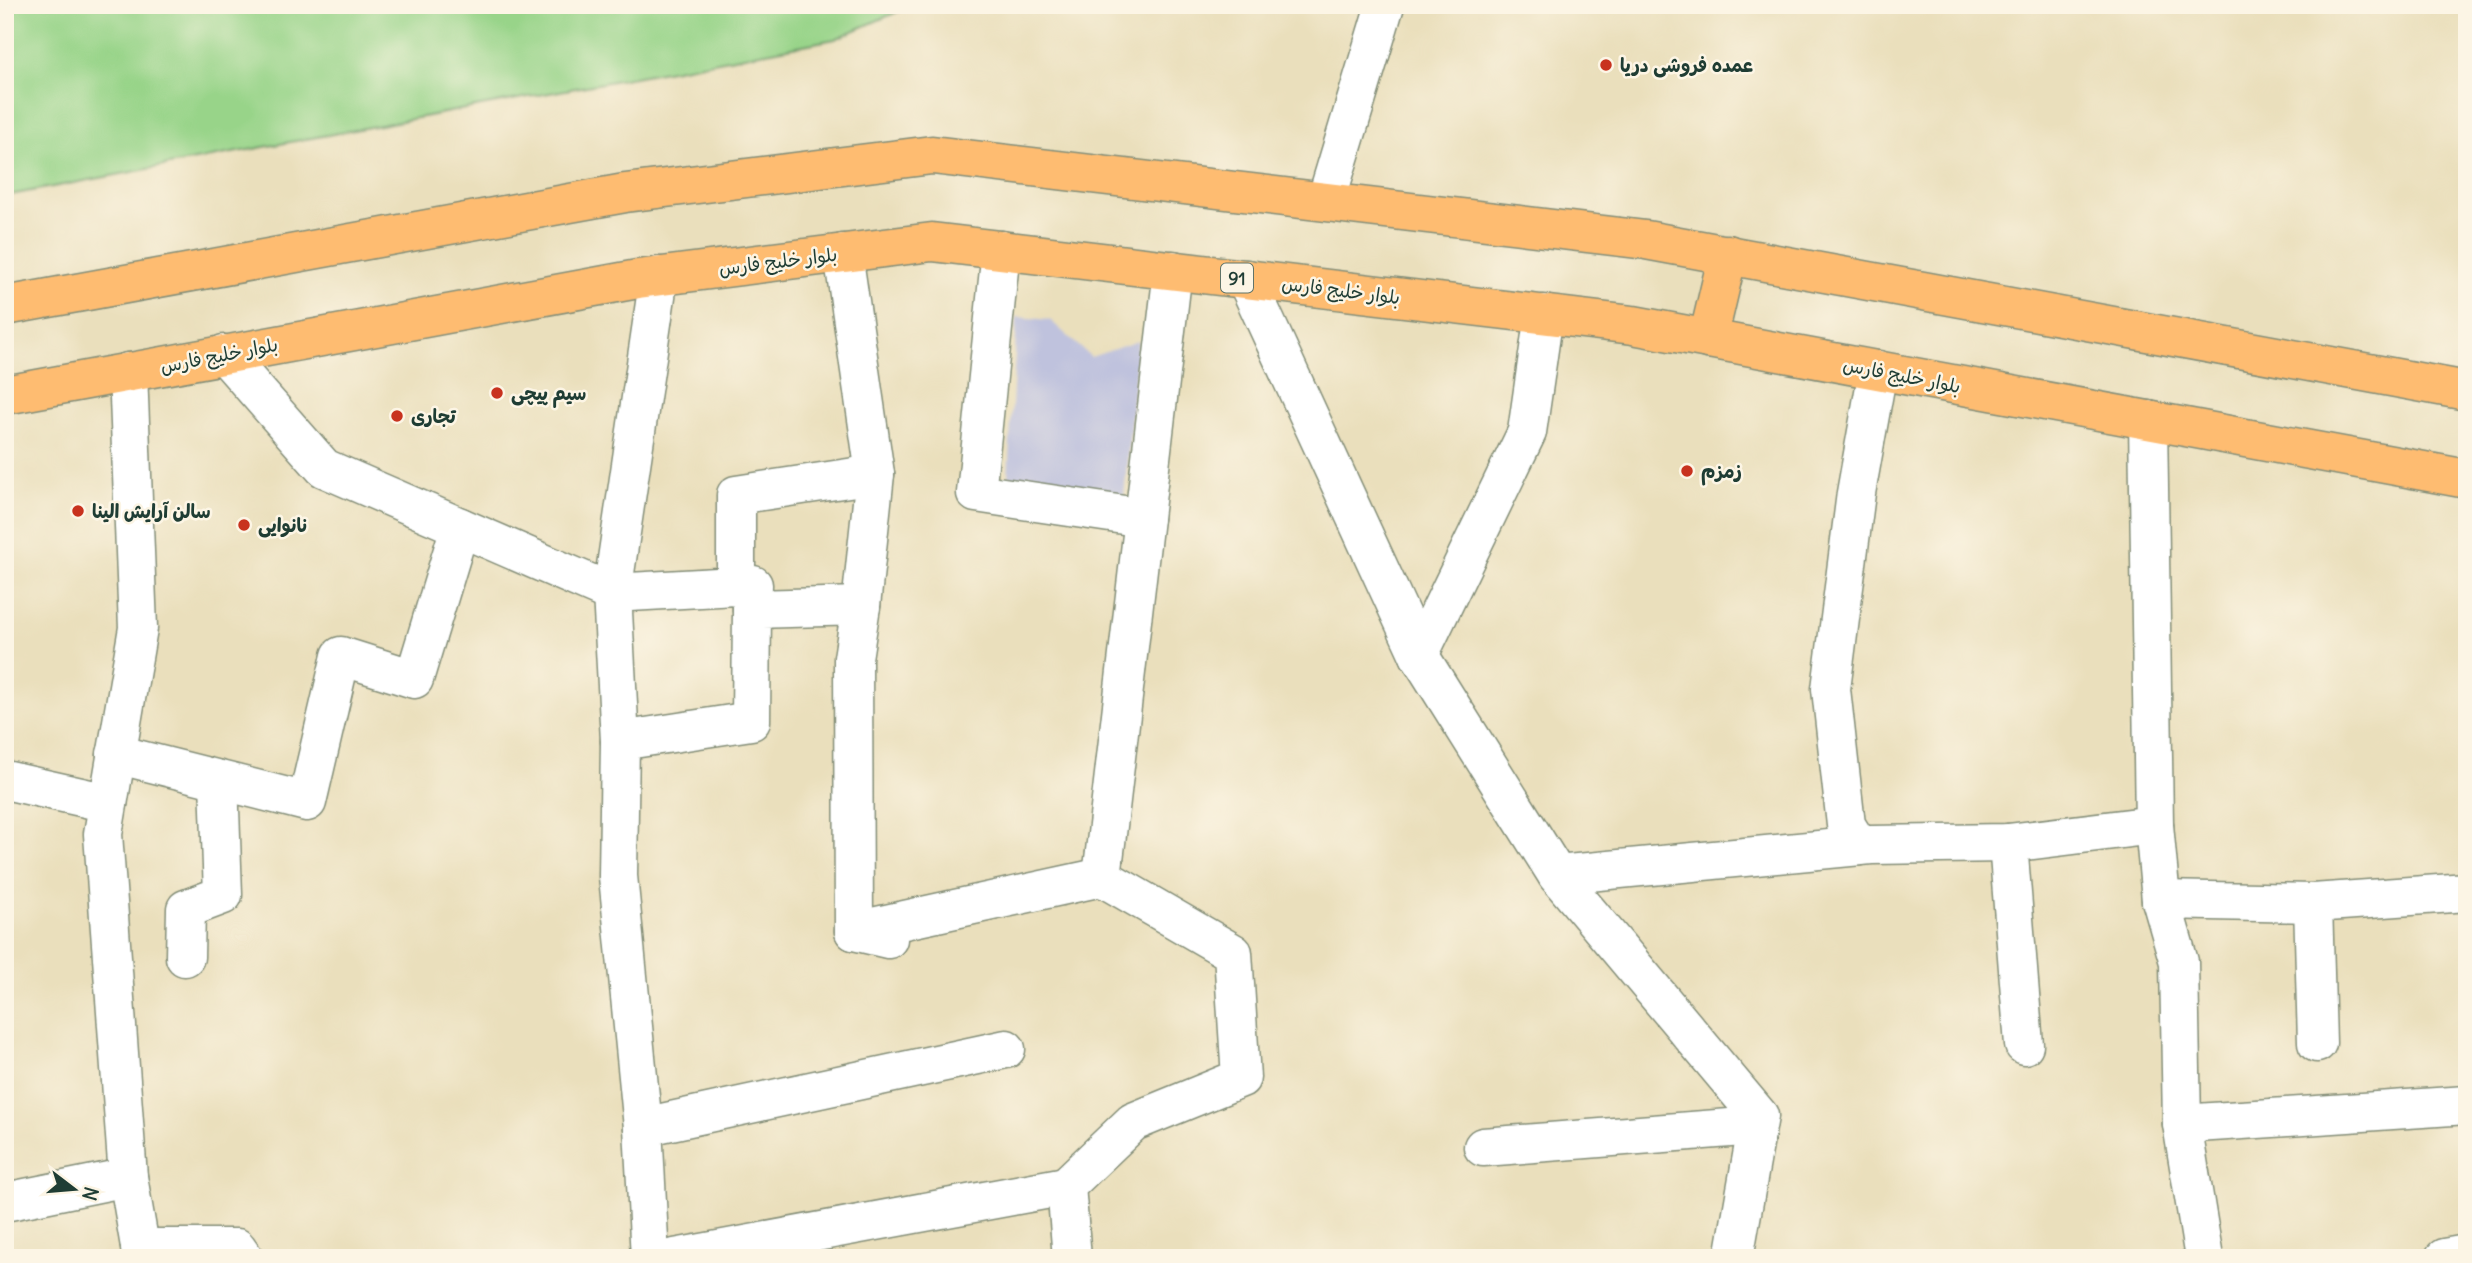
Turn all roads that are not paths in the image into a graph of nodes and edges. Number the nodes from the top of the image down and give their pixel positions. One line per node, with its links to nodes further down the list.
1 (1385, 5): 2 (street)
2 (1326, 201): 5 (highway); 9 (highway)
3 (1001, 250): 4 (highway, بلوار خلیج فارس / 91); 6 (highway, بلوار خلیج فارس / 91); 20 (street)
4 (843, 253): 7 (highway, بلوار خلیج فارس / 91); 18 (street)
5 (1728, 254): 11 (highway); 15 (highway)
6 (1173, 270): 8 (highway, بلوار خلیج فارس / 91); 20 (street)
7 (659, 276): 12 (highway, بلوار خلیج فارس / 91); 22 (street)
8 (1246, 279): 10 (highway, بلوار خلیج فارس / 91); 25 (street)
9 (5, 306)
10 (1544, 314): 11 (highway, بلوار خلیج فارس / 91); 25 (street)
11 (1707, 339): 13 (highway, بلوار خلیج فارس / 91)
12 (224, 354): 14 (highway, بلوار خلیج فارس / 91); 21 (street)
13 (1878, 370): 17 (highway, بلوار خلیج فارس / 91); 33 (street)
14 (128, 372): 16 (highway, بلوار خلیج فارس / 91); 27 (street)
15 (2467, 391)
16 (5, 395)
17 (2148, 420): 19 (highway, بلوار خلیج فارس / 91); 31 (street)
18 (874, 474): 23 (street); 24 (street)
19 (2467, 479)
20 (1144, 518): 35 (street)
21 (460, 527): 22 (street); 29 (street)
22 (612, 593): 23 (street); 26 (street)
23 (744, 598): 24 (street); 26 (street)
24 (861, 606): 35 (street)
25 (1419, 655): 34 (street)
26 (620, 741): 46 (street)
27 (117, 754): 29 (street); 30 (street)
28 (5, 780): 30 (street)
29 (219, 780): 39 (street)
30 (108, 803): 48 (street)
31 (2154, 825): 32 (street); 37 (street)
32 (2008, 844): 33 (street); 41 (street)
33 (1859, 846): 34 (street)
34 (1557, 875): 45 (street)
35 (1102, 877): 49 (street)
36 (2467, 892): 38 (street)
37 (2161, 900): 38 (street); 44 (street)
38 (2313, 903): 40 (street)
39 (185, 957)
40 (2317, 1043)
41 (2024, 1045)
42 (1006, 1049): 46 (street)
43 (2467, 1105): 44 (street)
44 (2182, 1124): 58 (street)
45 (1756, 1126): 47 (street); 57 (street)
46 (643, 1127): 54 (street)
47 (1483, 1147)
48 (128, 1177): 50 (street); 51 (street)
49 (1066, 1186): 55 (street); 56 (street)
50 (5, 1202)
51 (141, 1253): 53 (street)
52 (2467, 1254): 59 (street)
53 (244, 1258)
54 (650, 1258)
55 (675, 1258)
56 (1072, 1258)
57 (1734, 1258)
58 (2204, 1258)
59 (2444, 1258)

